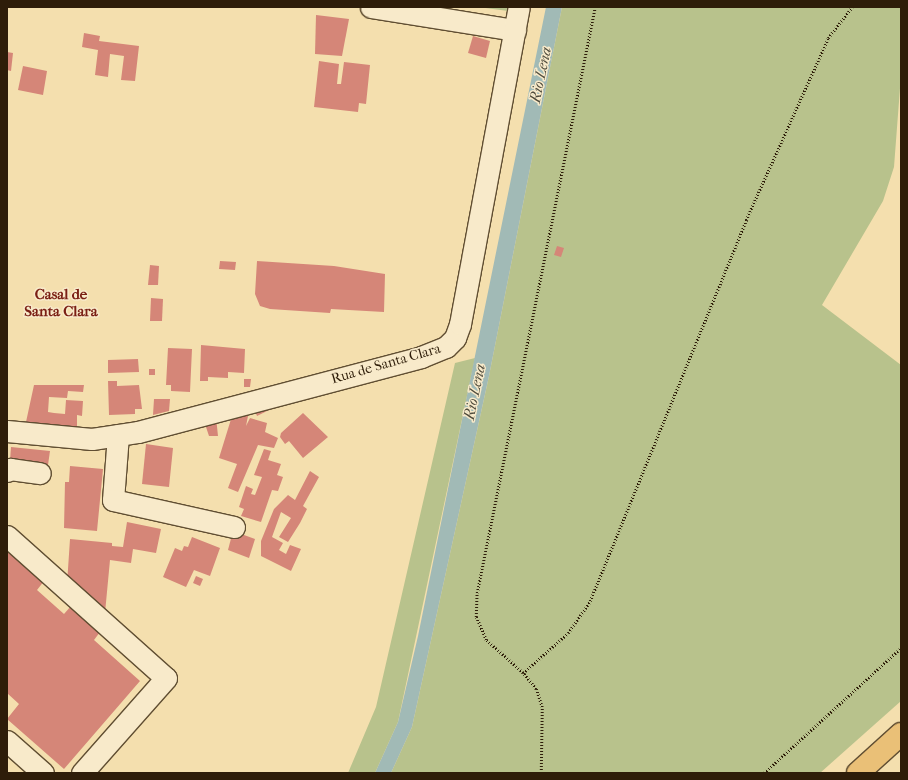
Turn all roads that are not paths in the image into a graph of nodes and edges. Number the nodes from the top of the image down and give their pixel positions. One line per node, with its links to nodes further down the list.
1 (371, 7): 3 (street)
2 (519, 7): 3 (street, Rua de Santa Clara)
3 (515, 30): 5 (street, Rua de Santa Clara)
4 (7, 431): 5 (street, Rua de Santa Clara)
5 (118, 435): 8 (street)
6 (7, 471): 7 (street)
7 (40, 473)
8 (234, 527)
9 (7, 536): 13 (street)
10 (901, 734): 14 (highway)
11 (7, 741): 12 (street)
12 (43, 773)
13 (82, 773)
14 (858, 773)

